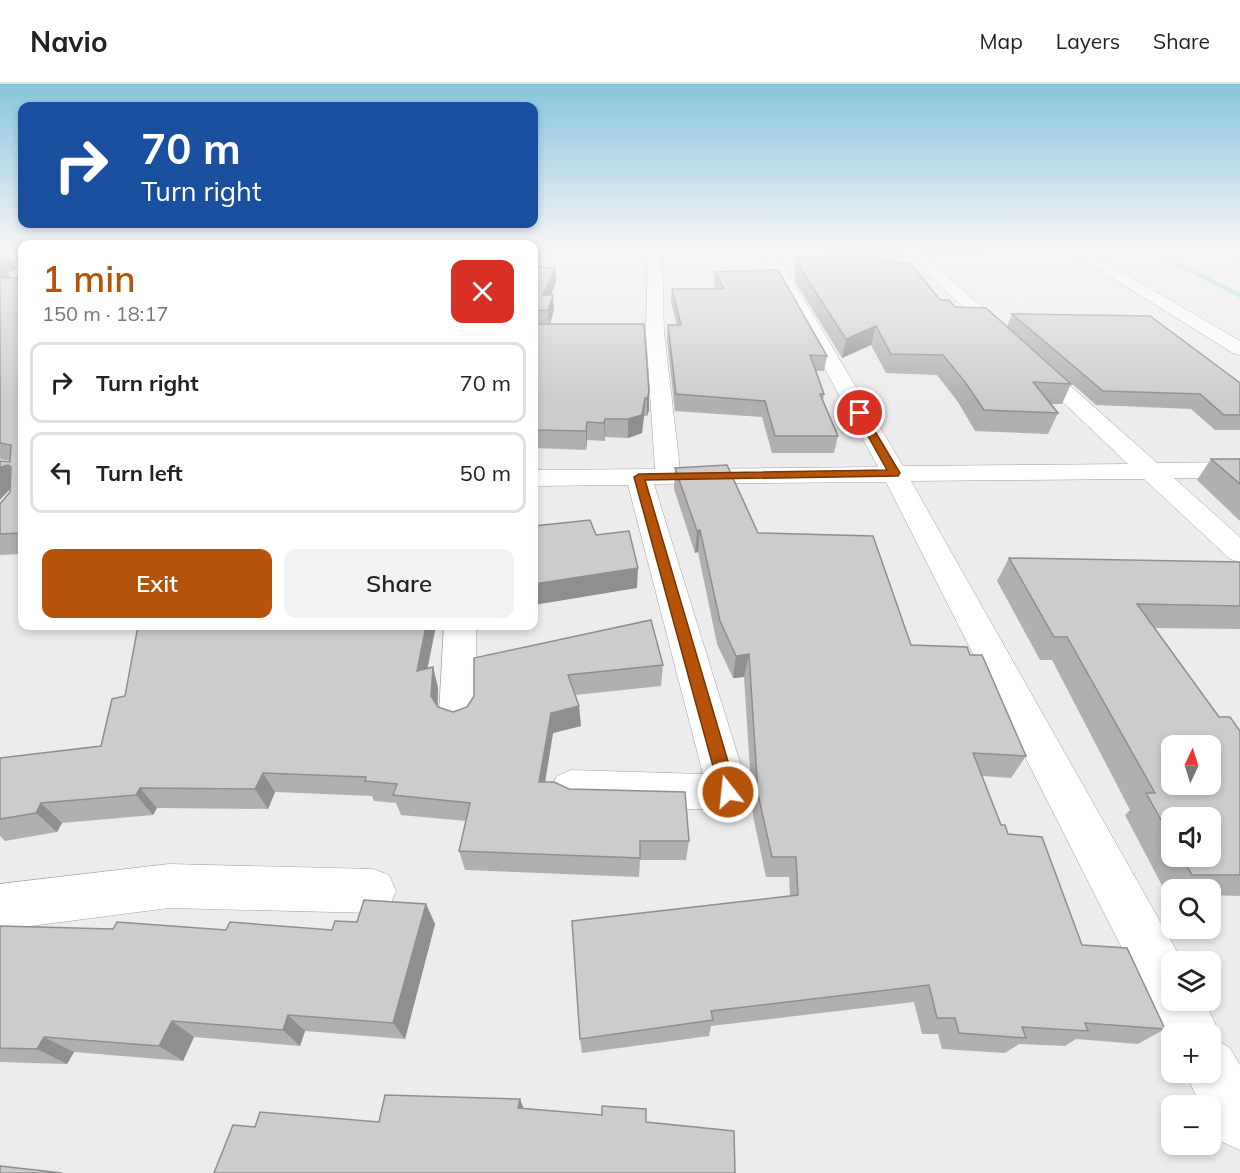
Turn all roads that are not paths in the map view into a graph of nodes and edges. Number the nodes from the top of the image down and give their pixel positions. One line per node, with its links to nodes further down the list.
1 (655, 302): 6 (street)
2 (797, 302): 10 (street)
3 (967, 302): 8 (street)
4 (1161, 302): 7 (street)
5 (633, 332): 6 (street)
6 (655, 332): 11 (street)
7 (1240, 349)
8 (1151, 470): 9 (street); 10 (street); 13 (street)
9 (1240, 470)
10 (894, 473): 11 (street); 19 (street)
11 (653, 476): 12 (street); 16 (street)
12 (538, 478)
13 (1240, 553)
14 (460, 630): 15 (street)
15 (458, 715)
16 (571, 788)
17 (373, 891): 18 (street)
18 (0, 907)
19 (1161, 972)
20 (1219, 1083): 21 (street)
21 (1240, 1121)

